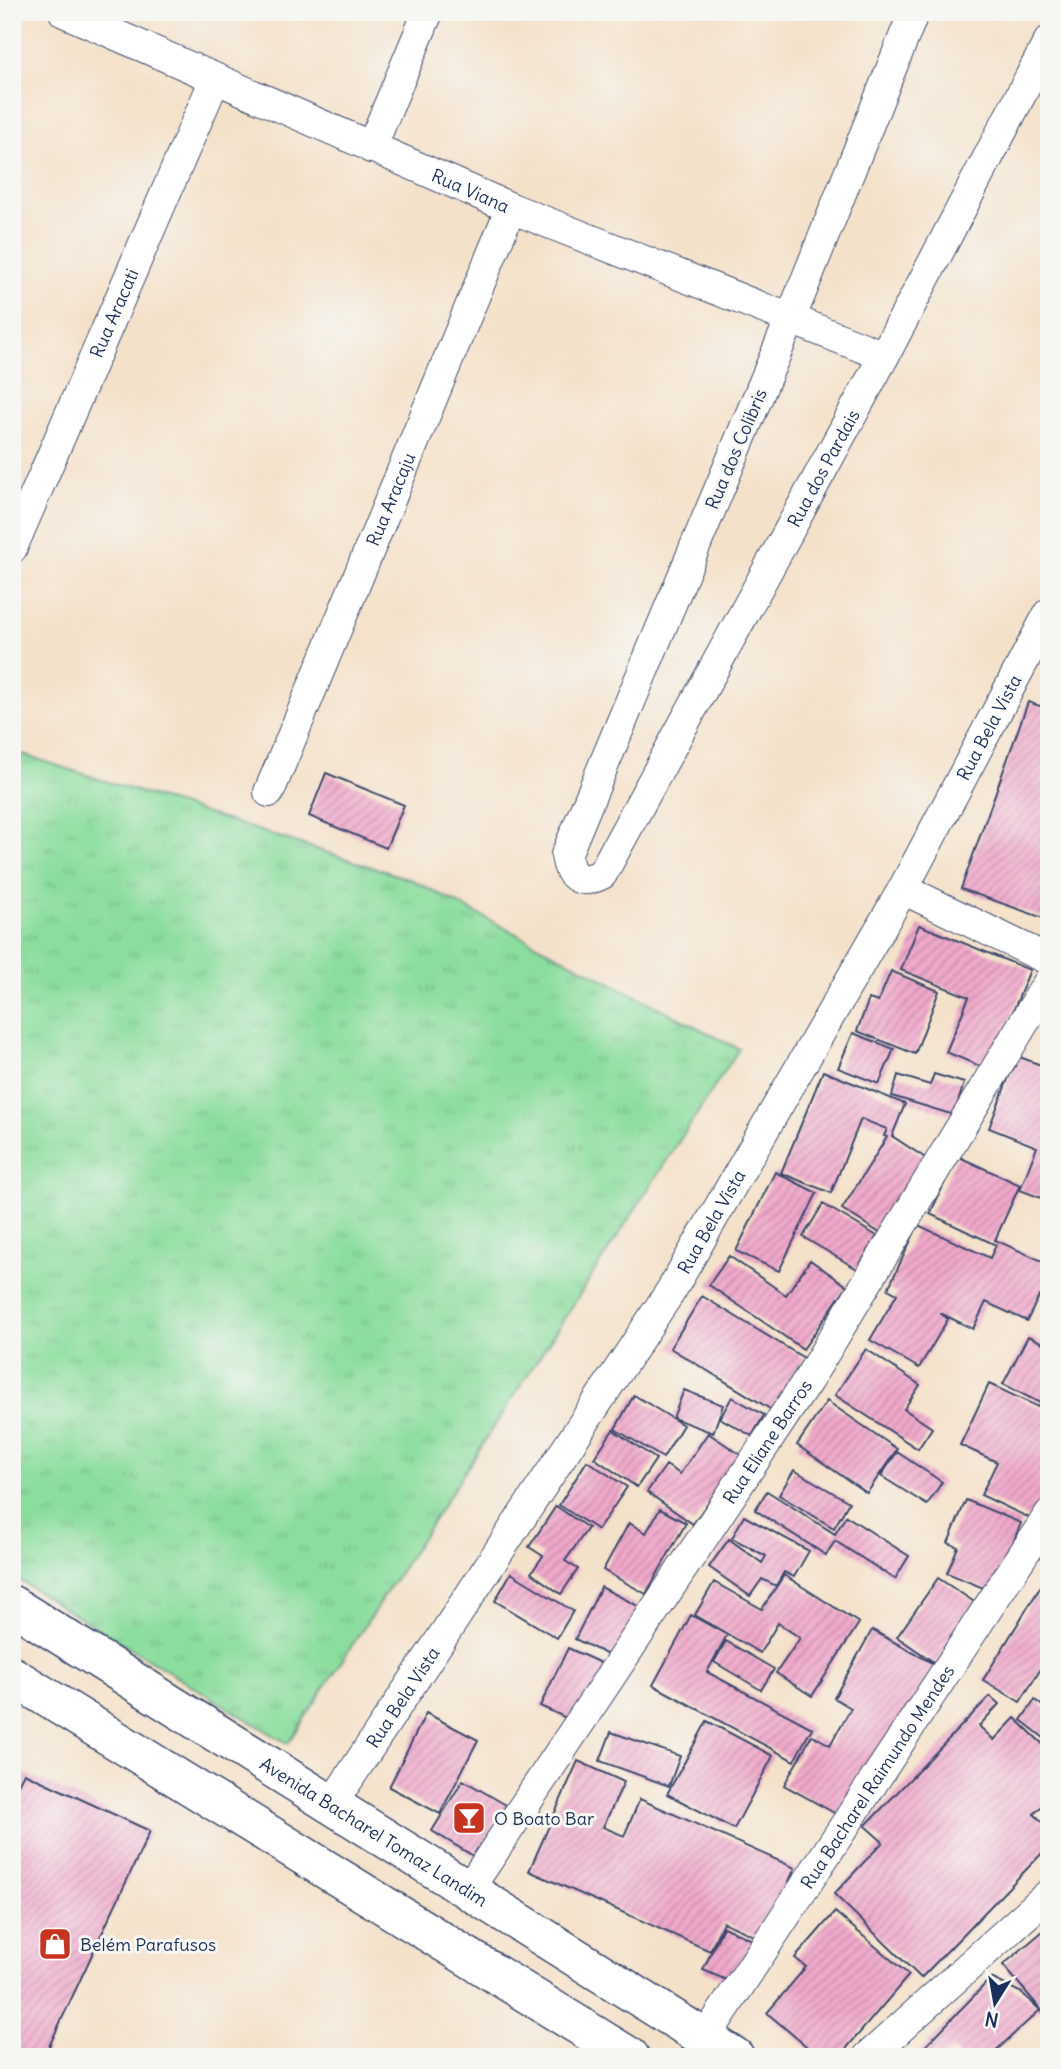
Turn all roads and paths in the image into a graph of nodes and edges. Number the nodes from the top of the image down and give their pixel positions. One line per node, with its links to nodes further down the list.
1 (64, 12): 5 (street, Rua Viana)
2 (428, 12): 6 (street)
3 (914, 12): 8 (street, Rua dos Colibris)
4 (1049, 41): 9 (street, Rua dos Pardais)
5 (215, 79): 6 (street, Rua Viana); 10 (street, Rua Aracati)
6 (371, 148): 7 (street, Rua Viana)
7 (511, 208): 8 (street, Rua Viana); 12 (street, Rua Aracaju)
8 (790, 320): 9 (street, Rua Viana); 13 (street, Rua dos Colibris)
9 (884, 356): 13 (street, Rua dos Pardais)
10 (12, 548)
11 (1049, 613): 14 (street, Rua Bela Vista)
12 (269, 792)
13 (582, 880)
14 (903, 890): 15 (street); 20 (street, Rua Bela Vista)
15 (1049, 961)
16 (1049, 981): 21 (street, Rua Eliane Barros)
17 (1049, 1515): 23 (street, Rua Bacharel Raimundo Mendes)
18 (12, 1605): 20 (highway, Avenida Bacharel Tomaz Landim)
19 (12, 1675): 24 (highway)
20 (332, 1804): 21 (highway, Avenida Bacharel Tomaz Landim)
21 (468, 1890): 23 (highway, Avenida Bacharel Tomaz Landim)
22 (1049, 1894): 25 (street)
23 (720, 2047)
24 (630, 2057)
25 (868, 2057)

